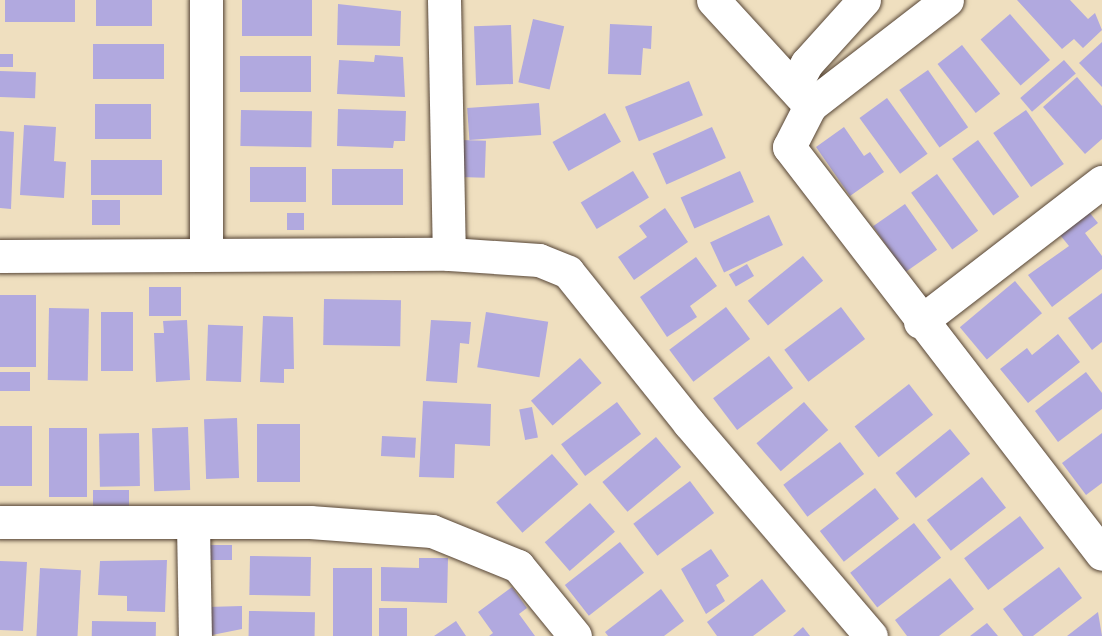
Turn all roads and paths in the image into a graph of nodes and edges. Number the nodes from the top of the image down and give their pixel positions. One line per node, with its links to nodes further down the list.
1 (206, 0): 9 (street)
2 (444, 0): 8 (street)
3 (713, 0): 6 (street)
4 (864, 0): 6 (street)
5 (947, 0): 6 (street)
6 (802, 96): 11 (street)
7 (1102, 182): 11 (street)
8 (449, 254): 9 (street); 17 (street)
9 (206, 255): 10 (street)
10 (0, 256)
11 (920, 322): 14 (street)
12 (0, 522): 13 (street)
13 (193, 525): 15 (street); 16 (street)
14 (1102, 554)
15 (195, 636)
16 (575, 636)
17 (871, 636)

